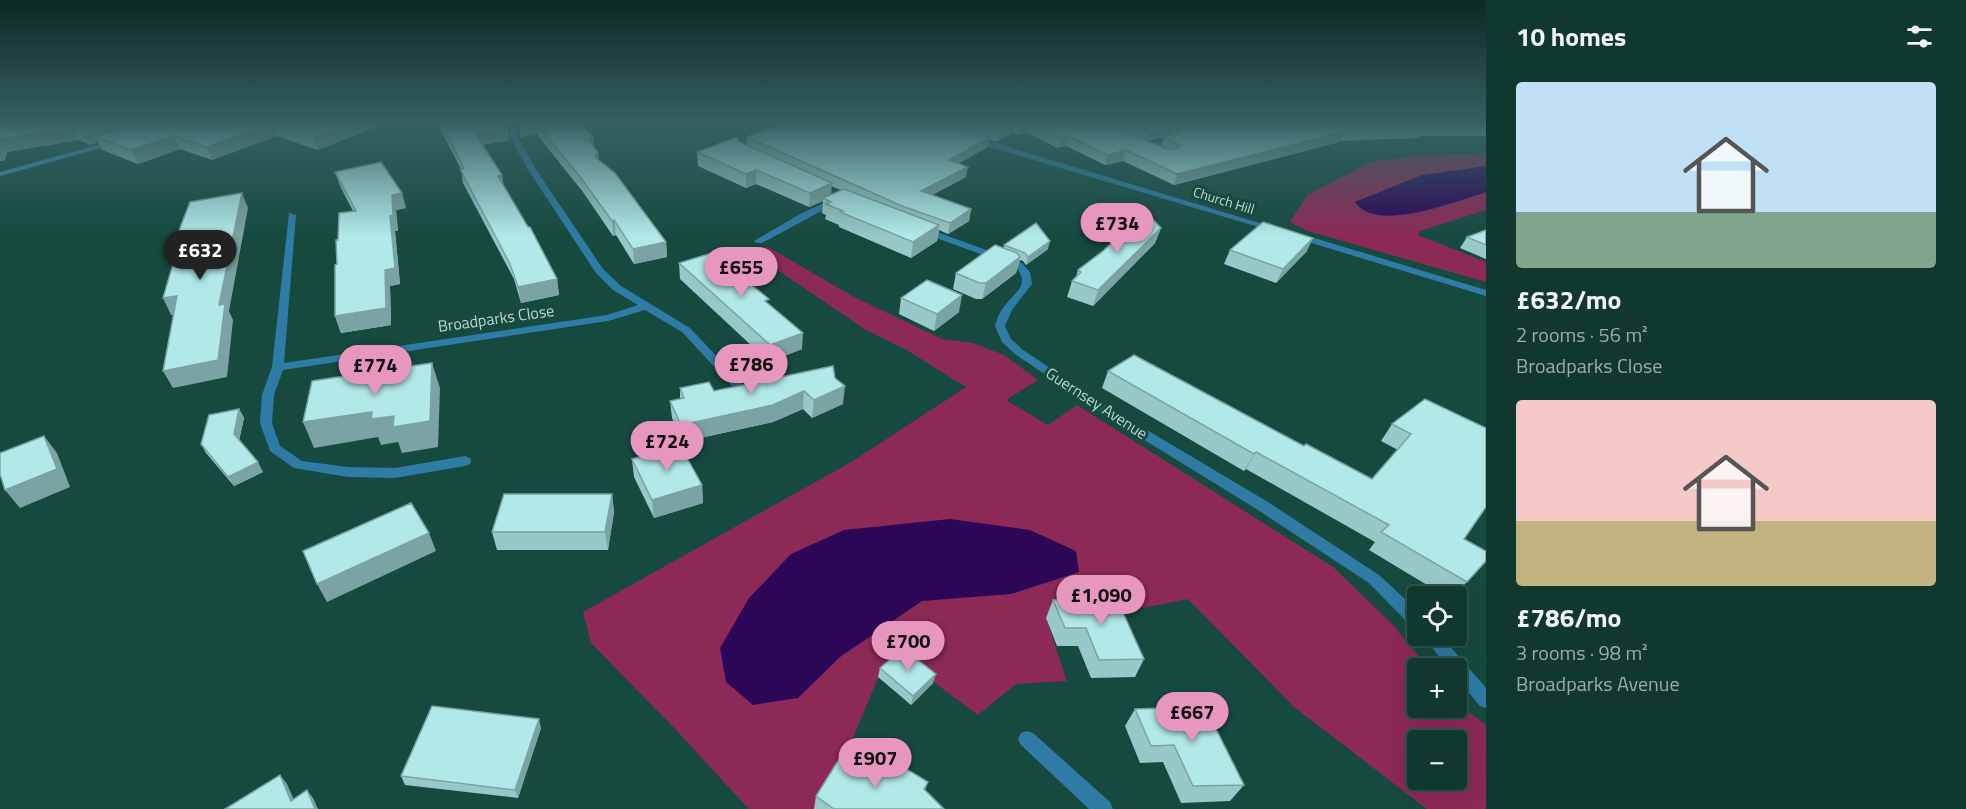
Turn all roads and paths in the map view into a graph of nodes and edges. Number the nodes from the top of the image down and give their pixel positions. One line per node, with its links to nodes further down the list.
1 (49, 161): 4 (main road)
2 (527, 161): 10 (street)
3 (1046, 161): 9 (street, Church Hill)
4 (0, 174)
5 (833, 194): 8 (street)
6 (292, 215): 11 (street)
7 (915, 227): 14 (street, Guernsey Avenue)
8 (759, 241)
9 (1486, 293)
10 (646, 306): 11 (street, Broadparks Close); 12 (street)
11 (278, 367): 13 (street)
12 (736, 383)
13 (465, 461)
14 (1407, 611)
15 (1440, 646): 16 (street)
16 (1486, 700)
17 (1027, 739): 18 (street)
18 (1103, 809)

